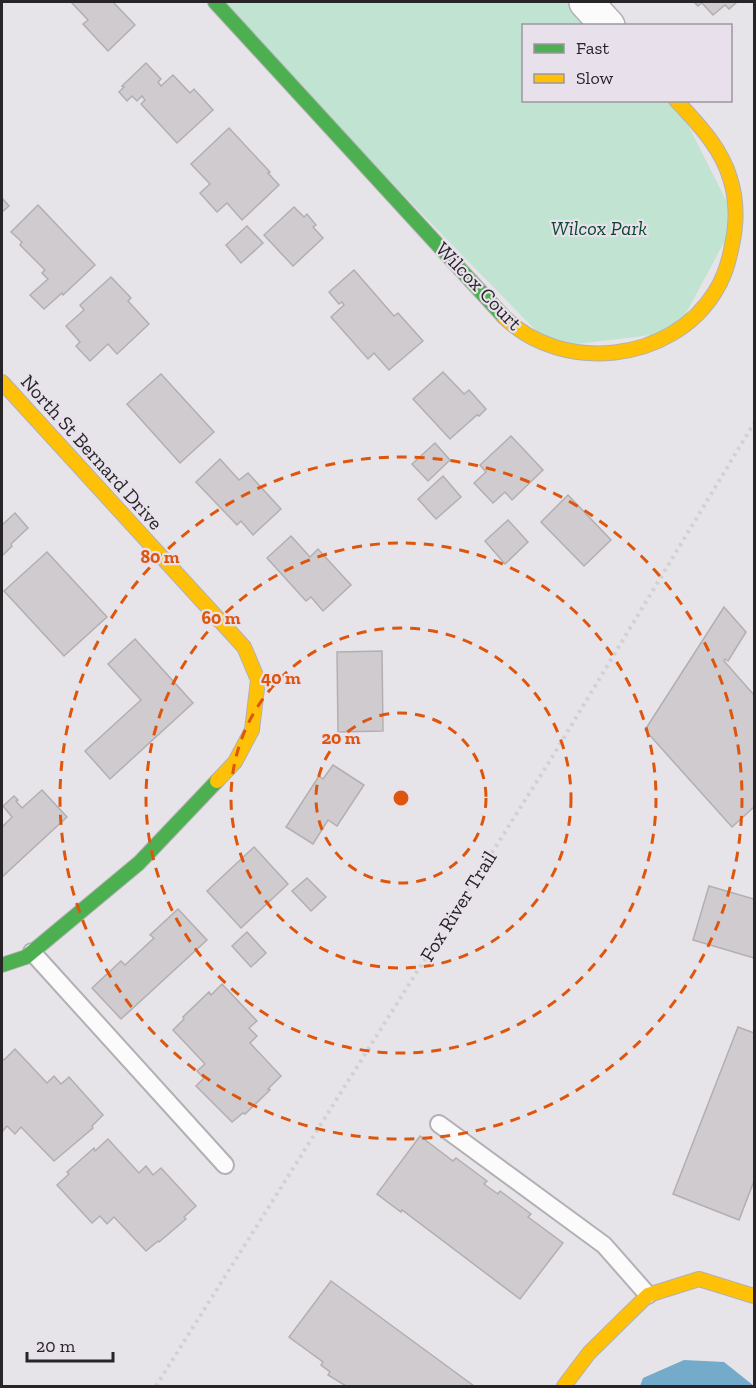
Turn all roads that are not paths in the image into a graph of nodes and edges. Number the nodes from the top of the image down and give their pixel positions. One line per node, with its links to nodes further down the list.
1 (215, 2): 4 (street, Wilcox Court)
2 (586, 2): 3 (street)
3 (606, 24)
4 (678, 102)
5 (2, 382): 6 (street, North St Bernard Drive)
6 (32, 952): 7 (street, North St Bernard Drive); 9 (lane)
7 (2, 965)
8 (439, 1124): 10 (lane)
9 (225, 1165)
10 (648, 1295): 11 (street); 12 (street)
11 (754, 1296)
12 (564, 1386)

